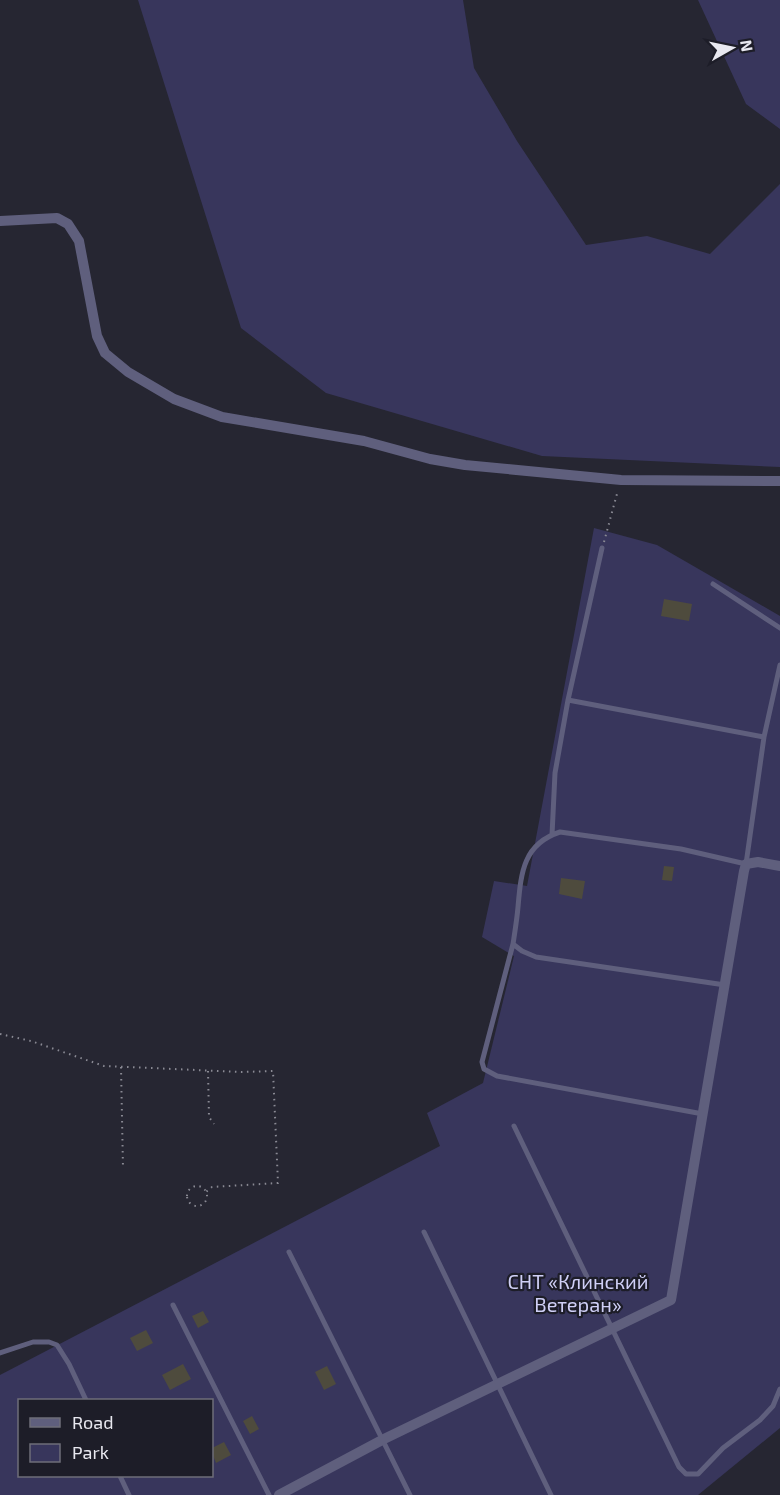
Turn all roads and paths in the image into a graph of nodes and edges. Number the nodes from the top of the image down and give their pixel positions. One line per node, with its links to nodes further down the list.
1 (0, 221): 2 (street)
2 (621, 480): 3 (street); 4 (path)
3 (780, 481)
4 (602, 548): 8 (lane)
5 (713, 584): 6 (lane)
6 (780, 628)
7 (780, 665): 9 (lane)
8 (568, 700): 9 (lane); 10 (lane)
9 (764, 737): 11 (lane)
10 (552, 835): 11 (lane); 13 (lane)
11 (746, 864): 12 (street); 14 (street)
12 (780, 866)
13 (513, 944): 14 (lane); 18 (lane)
14 (725, 985): 18 (street)
15 (0, 1034): 16 (path)
16 (121, 1067): 17 (path); 21 (path)
17 (208, 1071): 19 (path); 22 (path)
18 (703, 1114): 26 (street)
19 (214, 1124)
20 (514, 1126): 26 (lane)
21 (123, 1167)
22 (206, 1192): 22 (path)
23 (423, 1232): 28 (lane)
24 (289, 1252): 31 (lane)
25 (173, 1305): 34 (lane)
26 (611, 1328): 28 (street); 29 (lane)
27 (0, 1353): 30 (lane)
28 (498, 1383): 31 (street); 37 (lane)
29 (780, 1389)
30 (85, 1399)
31 (384, 1439): 35 (street); 36 (lane)
32 (120, 1477): 33 (lane)
33 (129, 1495)
34 (269, 1495)
35 (279, 1495)
36 (410, 1495)
37 (551, 1495)

